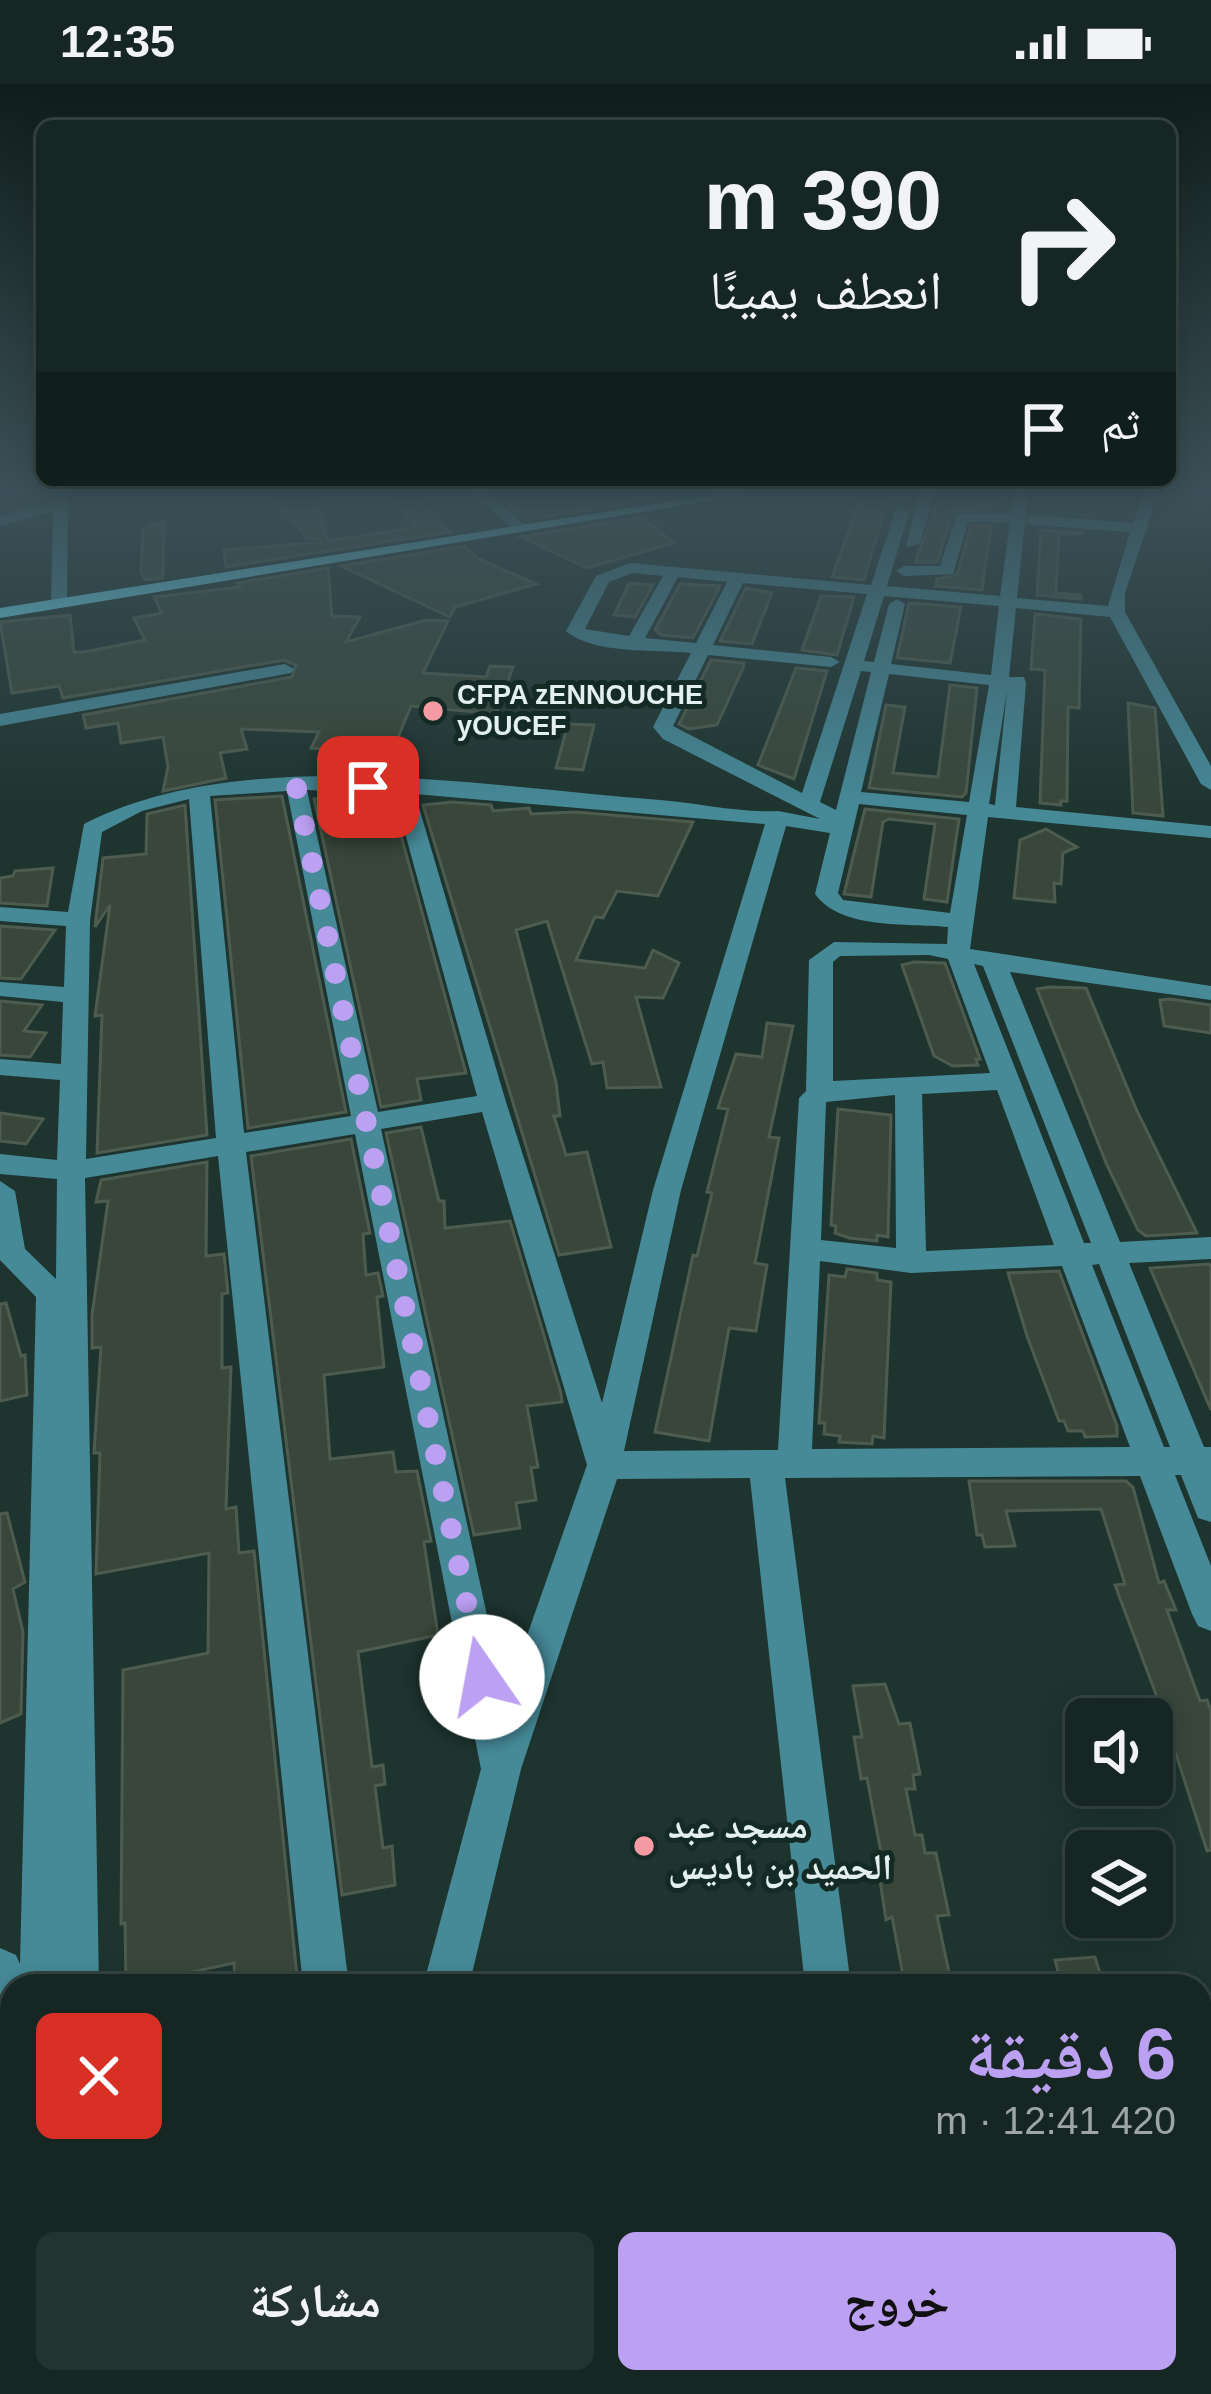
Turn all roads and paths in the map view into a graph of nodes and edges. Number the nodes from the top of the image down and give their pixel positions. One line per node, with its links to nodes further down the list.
1 (59, 599): 11 (street)
2 (85, 599): 11 (main road)
3 (593, 599): 15 (street)
4 (658, 599): 15 (street)
5 (726, 599): 16 (street)
6 (889, 599): 18 (street)
7 (891, 599): 19 (street)
8 (930, 599): 12 (street)
9 (1017, 599): 12 (street)
10 (1115, 599): 13 (street)
11 (59, 603): 14 (main road)
12 (1016, 605): 13 (street); 21 (street)
13 (1116, 612): 23 (street)
14 (0, 613)
15 (634, 642): 16 (street)
16 (700, 650): 17 (street); 28 (street)
17 (831, 662)
18 (854, 665): 19 (street); 28 (street)
19 (882, 668): 21 (street); 27 (street)
20 (286, 669): 22 (street)
21 (1008, 682): 29 (street); 30 (street)
22 (0, 720)
23 (1211, 784)
24 (296, 785): 25 (street); 26 (street); 48 (street)
25 (403, 788): 31 (street); 47 (street)
26 (199, 792): 35 (street); 49 (street)
27 (850, 796): 29 (street); 32 (street)
28 (809, 805): 32 (street)
29 (977, 810): 30 (street); 36 (street)
30 (1005, 812): 33 (street)
31 (778, 818): 32 (street); 62 (street)
32 (843, 826): 36 (street)
33 (1211, 832)
34 (0, 914): 35 (street)
35 (78, 920): 41 (street)
36 (960, 921): 37 (street)
37 (958, 954): 38 (street); 44 (street); 46 (street)
38 (994, 962): 40 (street); 55 (street)
39 (0, 989): 41 (street)
40 (1211, 993)
41 (75, 995): 43 (street)
42 (0, 1067): 43 (street)
43 (74, 1073): 51 (street)
44 (1007, 1081): 45 (street); 56 (street)
45 (908, 1086): 46 (street); 58 (street)
46 (819, 1092): 54 (street)
47 (492, 1102): 48 (street); 62 (street)
48 (367, 1124): 49 (street); 66 (street)
49 (231, 1146): 51 (street); 69 (street)
50 (0, 1164): 51 (street)
51 (71, 1171): 59 (street); 68 (street)
52 (0, 1191): 57 (street)
53 (1211, 1248): 55 (street)
54 (804, 1249): 58 (street); 63 (street)
55 (1110, 1252): 56 (street); 61 (street)
56 (1074, 1254): 58 (street); 60 (street)
57 (6, 1255): 59 (street)
58 (910, 1262)
59 (52, 1294): 67 (street)
60 (1155, 1461): 61 (street); 63 (street); 65 (street)
61 (1202, 1461): 64 (street)
62 (604, 1465): 63 (street); 66 (street)
63 (780, 1467): 71 (street)
64 (1211, 1507)
65 (1211, 1614)
66 (501, 1769): 70 (street)
67 (42, 1974)
68 (76, 1974)
69 (325, 1974)
70 (449, 1974)
71 (827, 1974)

